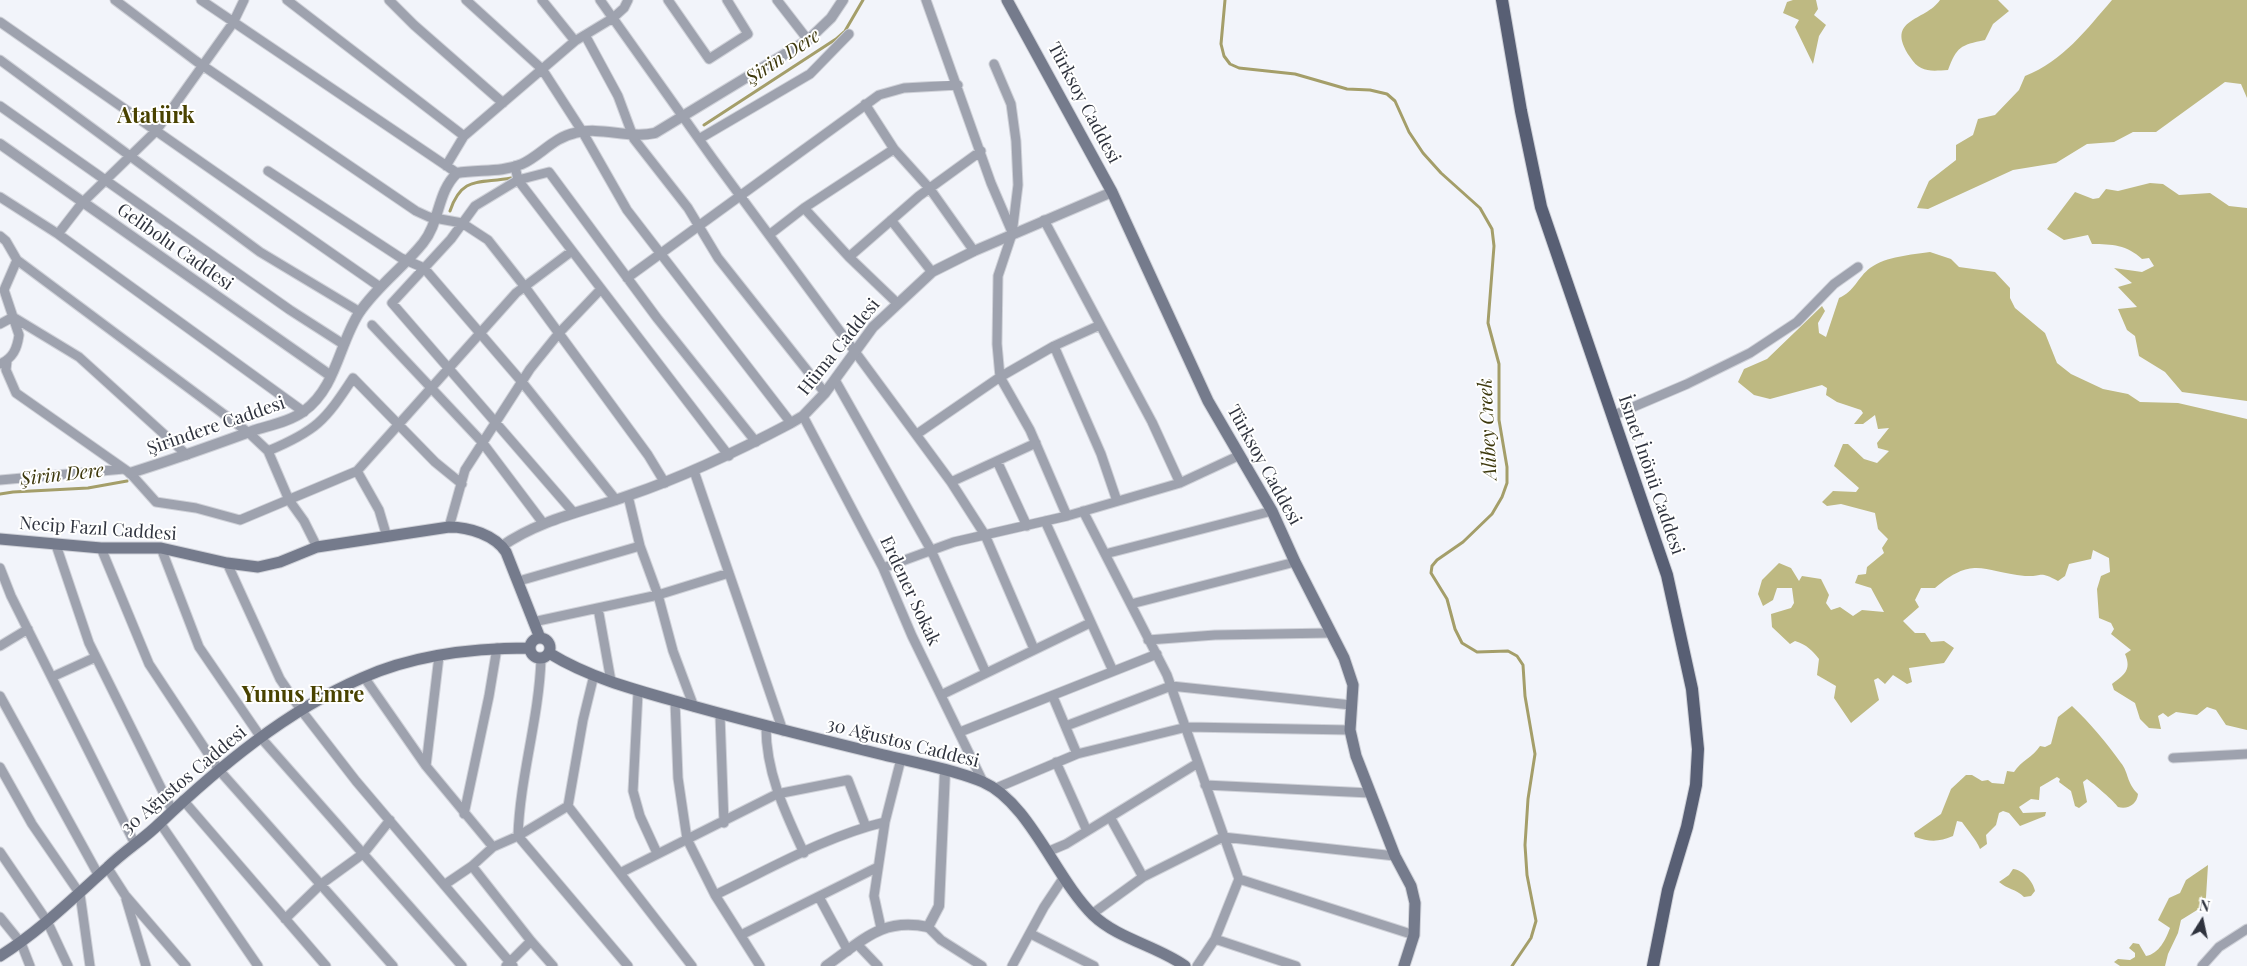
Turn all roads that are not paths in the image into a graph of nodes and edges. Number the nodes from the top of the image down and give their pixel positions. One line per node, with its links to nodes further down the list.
1 (115, 0): 26 (street)
2 (201, 0): 19 (street)
3 (244, 0): 19 (street)
4 (287, 0): 36 (street)
5 (389, 0): 29 (street)
6 (466, 0): 27 (street)
7 (542, 0): 23 (street)
8 (600, 0): 17 (street)
9 (628, 0): 17 (street)
10 (668, 0): 11 (street)
11 (727, 0)
12 (777, 0): 22 (street)
13 (843, 0): 22 (street)
14 (926, 0): 28 (street)
15 (1007, 0): 49 (main road, Türksoy Caddesi)
16 (1502, 0): 98 (main road, İsmet İnönü Caddesi)
17 (613, 18): 21 (street); 32 (street)
18 (0, 22): 33 (street)
19 (233, 23): 26 (street); 42 (street)
20 (849, 34): 37 (street)
21 (584, 35): 23 (street); 35 (street)
22 (808, 40): 32 (street)
23 (575, 41): 27 (street)
24 (0, 60): 41 (street)
25 (994, 64): 60 (street)
26 (204, 66): 33 (street); 54 (street)
27 (542, 69): 29 (street); 34 (street)
28 (958, 86): 30 (street); 40 (street)
29 (502, 103): 36 (street)
30 (865, 104): 39 (street); 50 (street)
31 (0, 106): 47 (street)
32 (683, 116): 35 (street); 37 (street)
33 (156, 131): 41 (street); 74 (street)
34 (582, 131): 35 (street); 43 (street); 65 (street)
35 (632, 134): 58 (street)
36 (464, 136): 42 (street)
37 (699, 139): 50 (street)
38 (0, 144): 52 (street, Gelibolu Caddesi)
39 (894, 149): 48 (street); 53 (street)
40 (981, 151): 48 (street); 60 (street)
41 (130, 156): 47 (street); 78 (street)
42 (446, 166): 45 (street)
43 (516, 166): 45 (street); 46 (street)
44 (268, 171): 68 (street)
45 (457, 173): 54 (street, Şirindere Caddesi)
46 (518, 180): 57 (street); 63 (street); 72 (street)
47 (105, 181): 52 (street); 85 (street)
48 (930, 189): 55 (street); 64 (street)
49 (1112, 192): 56 (street, Hüma Caddesi); 110 (main road, Türksoy Caddesi)
50 (740, 194): 58 (street); 61 (street)
51 (0, 197): 59 (street)
52 (82, 203): 59 (street); 90 (street, Gelibolu Caddesi)
53 (804, 208): 61 (street); 66 (street)
54 (437, 218): 57 (street); 68 (street, Şirindere Caddesi)
55 (891, 220): 66 (street); 71 (street)
56 (1044, 220): 60 (street, Hüma Caddesi); 82 (street)
57 (462, 224): 70 (street); 75 (street)
58 (698, 225): 65 (street); 95 (street)
59 (58, 234): 96 (street)
60 (1012, 234): 64 (street, Hüma Caddesi); 91 (street)
61 (769, 235): 87 (street)
62 (0, 236): 67 (street)
63 (572, 251): 75 (street); 76 (street)
64 (974, 251): 71 (street, Hüma Caddesi)
65 (660, 253): 72 (street); 100 (street)
66 (849, 257): 77 (street)
67 (18, 260): 73 (street); 102 (street)
68 (406, 260): 70 (street); 74 (street, Şirindere Caddesi)
69 (1858, 267): 98 (street)
70 (424, 268): 84 (street); 89 (street)
71 (932, 272): 77 (street, Hüma Caddesi)
72 (627, 278): 105 (street)
73 (3, 283): 79 (street)
74 (380, 287): 78 (street, Şirindere Caddesi)
75 (525, 287): 83 (street); 84 (street)
76 (601, 289): 83 (street); 109 (street)
77 (897, 302): 87 (street, Hüma Caddesi)
78 (360, 312): 85 (street, Şirindere Caddesi)
79 (13, 317): 80 (street); 88 (street); 108 (street)
80 (0, 324)
81 (372, 325): 94 (street)
82 (1100, 325): 86 (street); 119 (street)
83 (558, 333): 93 (street); 117 (street)
84 (480, 334): 89 (street); 93 (street)
85 (343, 344): 90 (street, Şirindere Caddesi)
86 (1054, 346): 91 (street); 123 (street)
87 (855, 350): 92 (street, Hüma Caddesi); 103 (street)
88 (4, 362): 112 (street)
89 (448, 370): 94 (street); 99 (street)
90 (331, 376): 96 (street, Şirindere Caddesi)
91 (1000, 376): 103 (street); 106 (street)
92 (835, 380): 95 (street, Hüma Caddesi); 141 (street)
93 (522, 382): 99 (street); 122 (street)
94 (430, 390): 101 (street); 104 (street)
95 (825, 393): 97 (street, Hüma Caddesi)
96 (304, 412): 102 (street, Şirindere Caddesi)
97 (802, 416): 100 (street, Hüma Caddesi); 146 (street, Erdener Sokak)
98 (1612, 416): 279 (main road, İsmet İnönü Caddesi)
99 (495, 422): 104 (street); 126 (street)
100 (790, 424): 105 (street, Hüma Caddesi)
101 (398, 425): 107 (street); 113 (street); 118 (street)
102 (249, 433): 107 (street); 108 (street, Şirindere Caddesi)
103 (917, 434): 116 (street)
104 (482, 442): 118 (street); 129 (street)
105 (756, 442): 109 (street, Hüma Caddesi)
106 (1036, 443): 111 (street); 127 (street)
107 (268, 451): 121 (street)
108 (187, 455): 112 (street, Şirindere Caddesi)
109 (729, 456): 114 (street, Hüma Caddesi)
110 (1238, 456): 119 (street); 125 (main road, Türksoy Caddesi)
111 (997, 461): 116 (street); 130 (street)
112 (127, 471): 115 (street); 121 (street)
113 (357, 471): 121 (street); 133 (street)
114 (694, 471): 117 (street, Hüma Caddesi); 147 (street)
115 (0, 480)
116 (951, 482): 132 (street)
117 (665, 483): 120 (street, Hüma Caddesi)
118 (462, 484): 131 (street)
119 (1180, 484): 123 (street)
120 (628, 496): 122 (street, Hüma Caddesi); 137 (street)
121 (289, 500): 138 (street)
122 (616, 500): 126 (street, Hüma Caddesi)
123 (1117, 501): 124 (street)
124 (1083, 511): 127 (street); 142 (street)
125 (1272, 511): 142 (street); 143 (main road, Türksoy Caddesi)
126 (574, 513): 129 (street, Hüma Caddesi)
127 (1067, 516): 128 (street)
128 (1045, 521): 130 (street); 153 (street)
129 (543, 523): 136 (street, Hüma Caddesi)
130 (1027, 526): 132 (street)
131 (449, 527): 133 (main road, Necip Fazıl Caddesi); 136 (main road, Necip Fazıl Caddesi)
132 (985, 535): 141 (street); 161 (street)
133 (387, 537): 138 (main road, Necip Fazıl Caddesi)
134 (0, 539): 135 (main road, Necip Fazıl Caddesi)
135 (56, 545): 139 (main road, Necip Fazıl Caddesi); 163 (street)
136 (502, 546): 148 (main road)
137 (640, 546): 148 (street); 149 (street)
138 (317, 547): 144 (main road, Necip Fazıl Caddesi)
139 (101, 548): 140 (main road, Necip Fazıl Caddesi); 197 (street)
140 (161, 548): 144 (main road, Necip Fazıl Caddesi); 188 (street)
141 (931, 550): 146 (street); 167 (street)
142 (1105, 554): 150 (street)
143 (1295, 562): 150 (street); 155 (main road, Türksoy Caddesi)
144 (227, 563): 180 (street)
145 (0, 568): 154 (street)
146 (883, 568): 174 (street, Erdener Sokak)
147 (729, 572): 149 (street); 186 (street)
148 (519, 581): 152 (main road)
149 (658, 595): 151 (street); 179 (street)
150 (1131, 604): 157 (street)
151 (598, 608): 152 (street); 171 (street)
152 (534, 622): 156 (main road)
153 (1090, 623): 161 (street); 166 (street)
154 (28, 629): 158 (street); 169 (street)
155 (1330, 633): 157 (street); 178 (main road, Türksoy Caddesi)
156 (540, 638): 160 (main road); 165 (main road)
157 (1148, 640): 162 (street)
158 (0, 646)
159 (497, 648): 160 (main road, 30 Ağustos Caddesi); 164 (main road, 30 Ağustos Caddesi); 207 (street)
160 (529, 648): 165 (main road)
161 (1034, 649): 167 (street)
162 (1157, 654): 166 (street); 172 (street)
163 (96, 656): 169 (street); 206 (street)
164 (439, 656): 170 (main road, 30 Ağustos Caddesi); 195 (street)
165 (545, 656): 168 (main road, 30 Ağustos Caddesi); 215 (street)
166 (1114, 671): 176 (street)
167 (986, 673): 174 (street)
168 (594, 675): 171 (main road, 30 Ağustos Caddesi); 205 (street)
169 (52, 677): 218 (street)
170 (364, 677): 180 (main road, 30 Ağustos Caddesi); 195 (street)
171 (611, 681): 173 (main road, 30 Ağustos Caddesi)
172 (1171, 686): 178 (street); 182 (street); 184 (street)
173 (638, 692): 177 (main road, 30 Ağustos Caddesi); 223 (street)
174 (941, 695): 187 (street, Erdener Sokak)
175 (0, 696): 230 (street)
176 (1053, 697): 182 (street); 187 (street)
177 (675, 701): 179 (main road, 30 Ağustos Caddesi); 217 (street)
178 (1351, 705): 185 (main road, Türksoy Caddesi)
179 (694, 708): 181 (main road, 30 Ağustos Caddesi)
180 (302, 710): 188 (main road, 30 Ağustos Caddesi); 209 (street)
181 (720, 715): 183 (main road, 30 Ağustos Caddesi); 212 (street)
182 (1066, 726): 189 (street)
183 (766, 727): 186 (main road, 30 Ağustos Caddesi); 203 (street)
184 (1187, 727): 185 (street); 189 (street); 194 (street)
185 (1350, 730): 202 (main road, Türksoy Caddesi)
186 (782, 731): 192 (main road, 30 Ağustos Caddesi)
187 (960, 732): 199 (street, Erdener Sokak)
188 (262, 738): 197 (main road, 30 Ağustos Caddesi); 222 (street)
189 (1077, 754): 193 (street)
190 (2247, 754): 191 (street)
191 (2173, 758)
192 (901, 759): 198 (main road, 30 Ağustos Caddesi); 210 (street)
193 (1056, 762): 201 (street); 214 (street)
194 (1198, 763): 200 (street); 208 (street)
195 (426, 766): 207 (street)
196 (0, 767): 236 (street)
197 (219, 770): 204 (main road, 30 Ağustos Caddesi); 234 (street)
198 (945, 771): 199 (main road, 30 Ağustos Caddesi); 244 (street)
199 (983, 782): 201 (main road, 30 Ağustos Caddesi)
200 (1205, 786): 202 (street); 216 (street)
201 (994, 789): 221 (main road, 30 Ağustos Caddesi)
202 (1370, 793): 225 (main road, Türksoy Caddesi)
203 (777, 794): 212 (street); 213 (street); 224 (street)
204 (183, 800): 206 (main road, 30 Ağustos Caddesi); 242 (street)
205 (568, 806): 215 (street); 229 (street)
206 (172, 810): 211 (main road, 30 Ağustos Caddesi)
207 (464, 814): 219 (street)
208 (1110, 817): 214 (street); 232 (street)
209 (390, 820): 222 (street); 235 (street)
210 (885, 822): 213 (street); 228 (street)
211 (160, 823): 218 (main road, 30 Ağustos Caddesi); 262 (street)
212 (724, 823): 217 (street)
213 (866, 826): 224 (street)
214 (1087, 831): 221 (street)
215 (518, 836): 219 (street); 267 (street)
216 (1223, 837): 225 (street); 232 (street); 233 (street)
217 (687, 839): 223 (street); 238 (street)
218 (135, 844): 227 (main road, 30 Ağustos Caddesi)
219 (492, 847): 226 (street)
220 (0, 852): 243 (street)
221 (1047, 852): 231 (main road, 30 Ağustos Caddesi)
222 (364, 853): 234 (street); 265 (street)
223 (657, 853): 229 (street)
224 (804, 853): 238 (street)
225 (1395, 856): 249 (main road, Türksoy Caddesi)
226 (472, 866): 235 (street); 251 (street)
227 (107, 867): 230 (main road, 30 Ağustos Caddesi); 237 (street)
228 (878, 867): 239 (street); 245 (street)
229 (620, 873): 268 (street)
230 (99, 876): 236 (main road, 30 Ağustos Caddesi)
231 (1064, 877): 240 (main road, 30 Ağustos Caddesi); 247 (street)
232 (1143, 877): 240 (street)
233 (1239, 879): 249 (street); 250 (street)
234 (320, 885): 242 (street); 264 (street)
235 (444, 885): 256 (street)
236 (80, 894): 243 (main road, 30 Ağustos Caddesi); 259 (street)
237 (125, 895): 260 (street); 261 (street)
238 (715, 895): 248 (street)
239 (818, 897): 248 (street); 254 (street)
240 (1092, 914): 275 (main road, 30 Ağustos Caddesi)
241 (0, 917): 252 (street)
242 (285, 919): 263 (street)
243 (48, 921): 252 (main road, 30 Ağustos Caddesi); 258 (street)
244 (928, 927): 245 (street); 272 (street)
245 (881, 928): 253 (street)
246 (2247, 929): 280 (street)
247 (1031, 934): 273 (street); 274 (street)
248 (741, 935): 269 (street)
249 (1414, 935): 278 (main road, Türksoy Caddesi)
250 (1215, 939): 276 (street); 277 (street)
251 (530, 941): 256 (street); 266 (street)
252 (21, 943): 255 (main road, 30 Ağustos Caddesi); 257 (street)
253 (857, 944): 254 (street); 271 (street)
254 (848, 951): 270 (street)
255 (0, 956)
256 (509, 965)
257 (30, 966)
258 (68, 966)
259 (90, 966)
260 (146, 966)
261 (186, 966)
262 (258, 966)
263 (326, 966)
264 (392, 966)
265 (462, 966)
266 (553, 966)
267 (628, 966)
268 (692, 966)
269 (760, 966)
270 (826, 966)
271 (878, 966)
272 (982, 966)
273 (1012, 966)
274 (1094, 966)
275 (1185, 966)
276 (1197, 966)
277 (1296, 966)
278 (1404, 966)
279 (1653, 966)
280 (2202, 966)

